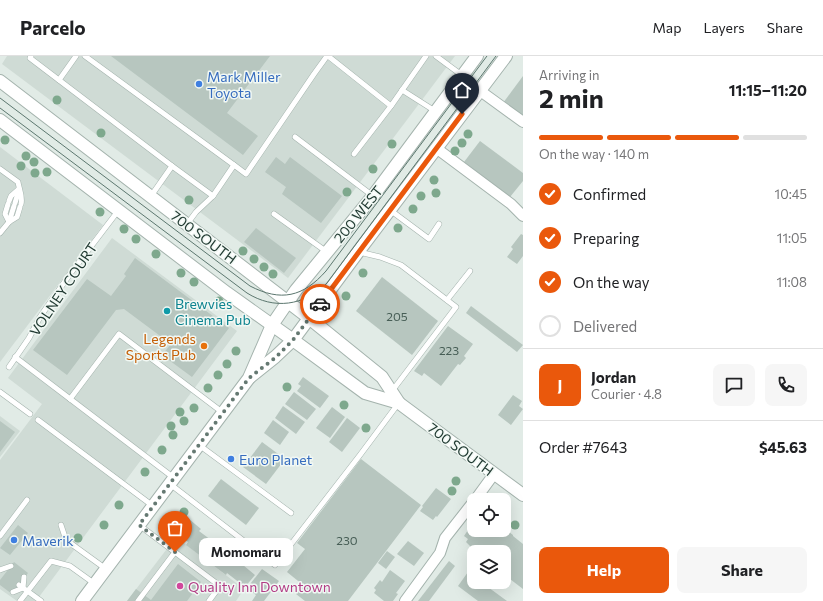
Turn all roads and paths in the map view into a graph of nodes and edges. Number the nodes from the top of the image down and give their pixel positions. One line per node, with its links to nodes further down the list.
1 (31, 56): 10 (lane)
2 (76, 56): 10 (lane)
3 (85, 56): 21 (lane)
4 (328, 56): 14 (lane); 21 (lane)
5 (426, 56): 12 (lane)
6 (436, 56): 9 (lane)
7 (477, 56): 9 (street, 200 WEST)
8 (506, 56): 13 (street, 200 WEST)
9 (463, 76): 15 (street, 200 WEST)
10 (59, 80): 22 (lane)
11 (0, 81): 25 (street, 700 SOUTH)
12 (402, 90): 14 (lane); 15 (lane)
13 (479, 90): 17 (street); 19 (street, 200 WEST)
14 (391, 106): 20 (lane)
15 (436, 111): 27 (street, 200 WEST)
16 (0, 120): 28 (street, 700 SOUTH)
17 (523, 122)
18 (294, 137): 27 (lane)
19 (436, 148): 29 (street, 200 WEST); 31 (street)
20 (354, 154)
21 (234, 165): 26 (lane)
22 (172, 166): 25 (lane); 26 (lane)
23 (1, 171): 24 (lane)
24 (19, 189): 32 (lane); 32 (lane)
25 (151, 196): 33 (street, 700 SOUTH)
26 (213, 196): 33 (lane)
27 (373, 196): 36 (street, 200 WEST)
28 (119, 210): 42 (street, 700 SOUTH); 44 (lane, VOLNEY COURT)
29 (390, 210): 34 (lane); 37 (street, 200 WEST)
30 (274, 214): 36 (lane)
31 (523, 216)
32 (9, 222): 35 (lane)
33 (187, 224): 40 (street, 700 SOUTH)
34 (439, 224)
35 (0, 233)
36 (327, 252): 40 (street, 200 WEST)
37 (358, 252): 39 (lane); 41 (street, 200 WEST)
38 (470, 270): 39 (lane)
39 (447, 300): 47 (lane)
40 (288, 301): 41 (street, 700 SOUTH); 42 (street, 200 WEST)
41 (309, 318): 43 (street, 200 WEST); 47 (street, 700 SOUTH)
42 (272, 325): 43 (street, 700 SOUTH); 46 (street, 200 WEST)
43 (293, 340): 46 (street, 200 WEST); 50 (street, 700 SOUTH)
44 (16, 357): 45 (lane, VOLNEY COURT); 49 (lane)
45 (9, 367)
46 (249, 378): 51 (street, 200 WEST)
47 (391, 391): 50 (street, 700 SOUTH)
48 (0, 392): 52 (lane)
49 (70, 399): 51 (lane); 56 (lane)
50 (399, 403): 55 (street, 700 SOUTH); 56 (lane)
51 (223, 413): 54 (street, 200 WEST)
52 (30, 414)
53 (38, 420): 60 (lane)
54 (199, 445): 56 (street, 200 WEST); 62 (lane)
55 (494, 474): 57 (street); 58 (street, 700 SOUTH)
56 (172, 481): 60 (street, 200 WEST)
57 (480, 493)
58 (523, 495)
59 (27, 500): 65 (lane)
60 (153, 506): 64 (street, 200 WEST)
61 (467, 510): 80 (street)
62 (291, 513)
63 (61, 525): 68 (lane)
64 (139, 525): 66 (lane); 68 (street, 200 WEST)
65 (0, 536)
66 (175, 552): 78 (lane); 79 (lane)
67 (11, 566): 69 (lane)
68 (106, 569): 71 (street, 200 WEST)
69 (2, 572)
70 (24, 577): 73 (lane)
71 (95, 584): 73 (lane); 77 (street, 200 WEST)
72 (19, 585): 73 (lane)
73 (26, 590): 74 (lane); 75 (lane); 76 (lane)
74 (13, 592)
75 (20, 601)
76 (41, 601)
77 (82, 601)
78 (138, 601)
79 (209, 601)
80 (405, 601)

